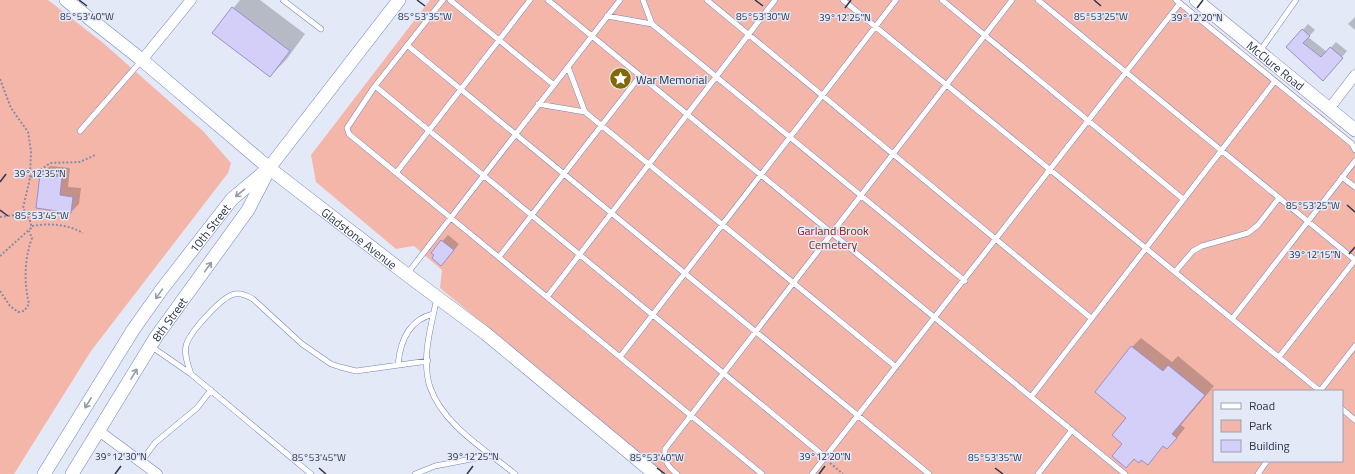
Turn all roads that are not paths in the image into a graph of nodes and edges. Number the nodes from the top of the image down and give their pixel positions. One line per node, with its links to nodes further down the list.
1 (66, 0): 31 (street, Gladstone Avenue)
2 (192, 0): 31 (street)
3 (283, 0): 24 (lane)
4 (399, 0): 59 (street, 10th Street)
5 (443, 0): 29 (lane)
6 (450, 0): 28 (lane)
7 (530, 0): 28 (lane)
8 (548, 0): 27 (lane)
9 (620, 0): 21 (lane)
10 (643, 0): 22 (lane)
11 (707, 0): 25 (lane)
12 (775, 0): 25 (lane)
13 (843, 0): 23 (lane)
14 (896, 0): 23 (lane)
15 (942, 0): 26 (lane)
16 (1012, 0): 26 (lane)
17 (1038, 0): 33 (lane)
18 (1196, 0): 30 (street, McClure Road)
19 (1296, 0): 30 (lane)
20 (1178, 2): 33 (lane); 37 (lane)
21 (607, 16): 22 (lane); 27 (lane)
22 (652, 24): 35 (lane)
23 (876, 26): 39 (lane); 42 (lane)
24 (320, 29)
25 (748, 34): 35 (lane); 42 (lane)
26 (985, 35): 39 (lane); 47 (lane)
27 (592, 36): 32 (lane); 34 (lane)
28 (499, 40): 38 (lane); 41 (lane)
29 (408, 45): 40 (lane); 41 (lane)
30 (1259, 51): 44 (street, McClure Road)
31 (142, 60): 50 (lane); 59 (street, Gladstone Avenue)
32 (568, 67): 38 (lane); 45 (lane)
33 (1126, 72): 47 (lane); 54 (lane)
34 (640, 76): 46 (lane); 48 (lane)
35 (716, 76): 46 (lane); 53 (lane)
36 (1355, 76): 44 (street)
37 (1275, 81): 54 (lane); 55 (lane)
38 (554, 85): 43 (lane)
39 (947, 85): 56 (lane); 60 (lane)
40 (375, 86): 51 (lane); 61 (lane)
41 (461, 89): 51 (lane); 52 (lane)
42 (822, 95): 53 (lane); 56 (lane)
43 (538, 104): 45 (lane); 52 (lane)
44 (1329, 109): 49 (street, McClure Road)
45 (585, 112): 48 (lane)
46 (687, 114): 58 (lane); 64 (lane)
47 (1088, 121): 60 (lane); 69 (lane)
48 (602, 125): 58 (lane); 62 (lane)
49 (1355, 130)
50 (80, 131)
51 (429, 131): 61 (lane); 63 (lane)
52 (515, 134): 62 (lane); 63 (lane)
53 (790, 137): 64 (lane); 67 (lane)
54 (1221, 150): 68 (lane); 69 (lane)
55 (1355, 150)
56 (894, 154): 67 (lane); 76 (lane)
57 (1355, 161): 65 (lane)
58 (649, 164): 70 (lane); 74 (lane)
59 (270, 168): 82 (street, Gladstone Avenue); 94 (street, 8th Street, one-way to 59); 118 (street, 10th Street, one-way to 118)
60 (1050, 170): 76 (lane); 77 (lane)
61 (396, 173): 71 (lane)
62 (564, 174): 70 (lane); 72 (lane)
63 (482, 175): 71 (lane); 72 (lane)
64 (761, 175): 74 (lane); 75 (lane)
65 (1342, 177): 66 (lane); 73 (lane)
66 (1355, 187)
67 (861, 196): 75 (lane); 84 (lane)
68 (1279, 198): 73 (lane); 81 (lane)
69 (1183, 199): 77 (lane)
70 (611, 213): 78 (lane); 83 (lane)
71 (449, 216): 79 (lane); 82 (lane)
72 (532, 216): 78 (lane); 79 (lane)
73 (1308, 221): 80 (lane); 92 (lane)
74 (722, 225): 83 (lane); 85 (lane)
75 (832, 234): 85 (lane); 90 (lane)
76 (997, 239): 84 (lane); 91 (lane)
77 (1146, 248): 81 (lane); 91 (lane)
78 (579, 255): 86 (lane); 89 (lane)
79 (499, 258): 86 (lane)
80 (1355, 260): 97 (lane)
81 (1175, 272): 92 (lane)
82 (406, 274): 87 (street, Gladstone Avenue)
83 (685, 274): 89 (lane); 93 (lane)
84 (965, 281): 90 (lane)
85 (794, 283): 93 (lane); 100 (lane)
86 (547, 297): 96 (lane)
87 (437, 298): 88 (lane); 117 (street, Gladstone Avenue)
88 (433, 314): 98 (lane); 99 (lane)
89 (653, 315): 96 (lane); 102 (lane)
90 (935, 318): 100 (lane); 106 (lane)
91 (1091, 318): 106 (lane)
92 (1232, 319): 97 (lane)
93 (756, 332): 102 (lane); 109 (lane)
94 (151, 346): 101 (lane); 112 (street, 8th Street, one-way to 94)
95 (1355, 346): 105 (lane)
96 (620, 357): 108 (lane)
97 (1279, 357): 104 (lane)
98 (428, 361): 99 (lane); 113 (lane)
99 (398, 365): 101 (lane)
100 (896, 367): 109 (lane)
101 (190, 374): 103 (lane)
102 (724, 374): 108 (lane); 114 (lane)
103 (211, 390): 115 (lane); 121 (lane)
104 (1319, 390)
105 (1321, 390)
106 (1031, 396): 111 (lane)
107 (1343, 410): 110 (lane)
108 (691, 416): 124 (lane); 125 (lane)
109 (858, 416): 114 (lane); 127 (lane)
110 (1354, 418)
111 (1072, 430): 128 (lane); 129 (lane)
112 (99, 431): 115 (street); 119 (street, 8th Street)
113 (492, 455): 122 (lane); 123 (lane)
114 (825, 457): 126 (lane)
115 (141, 462): 120 (street)
116 (1266, 462): 130 (lane)
117 (650, 472)
118 (44, 474)
119 (72, 474)
120 (157, 474)
121 (311, 474)
122 (415, 474)
123 (515, 474)
124 (677, 474)
125 (762, 474)
126 (812, 474)
127 (929, 474)
128 (1038, 474)
129 (1125, 474)
130 (1258, 474)

